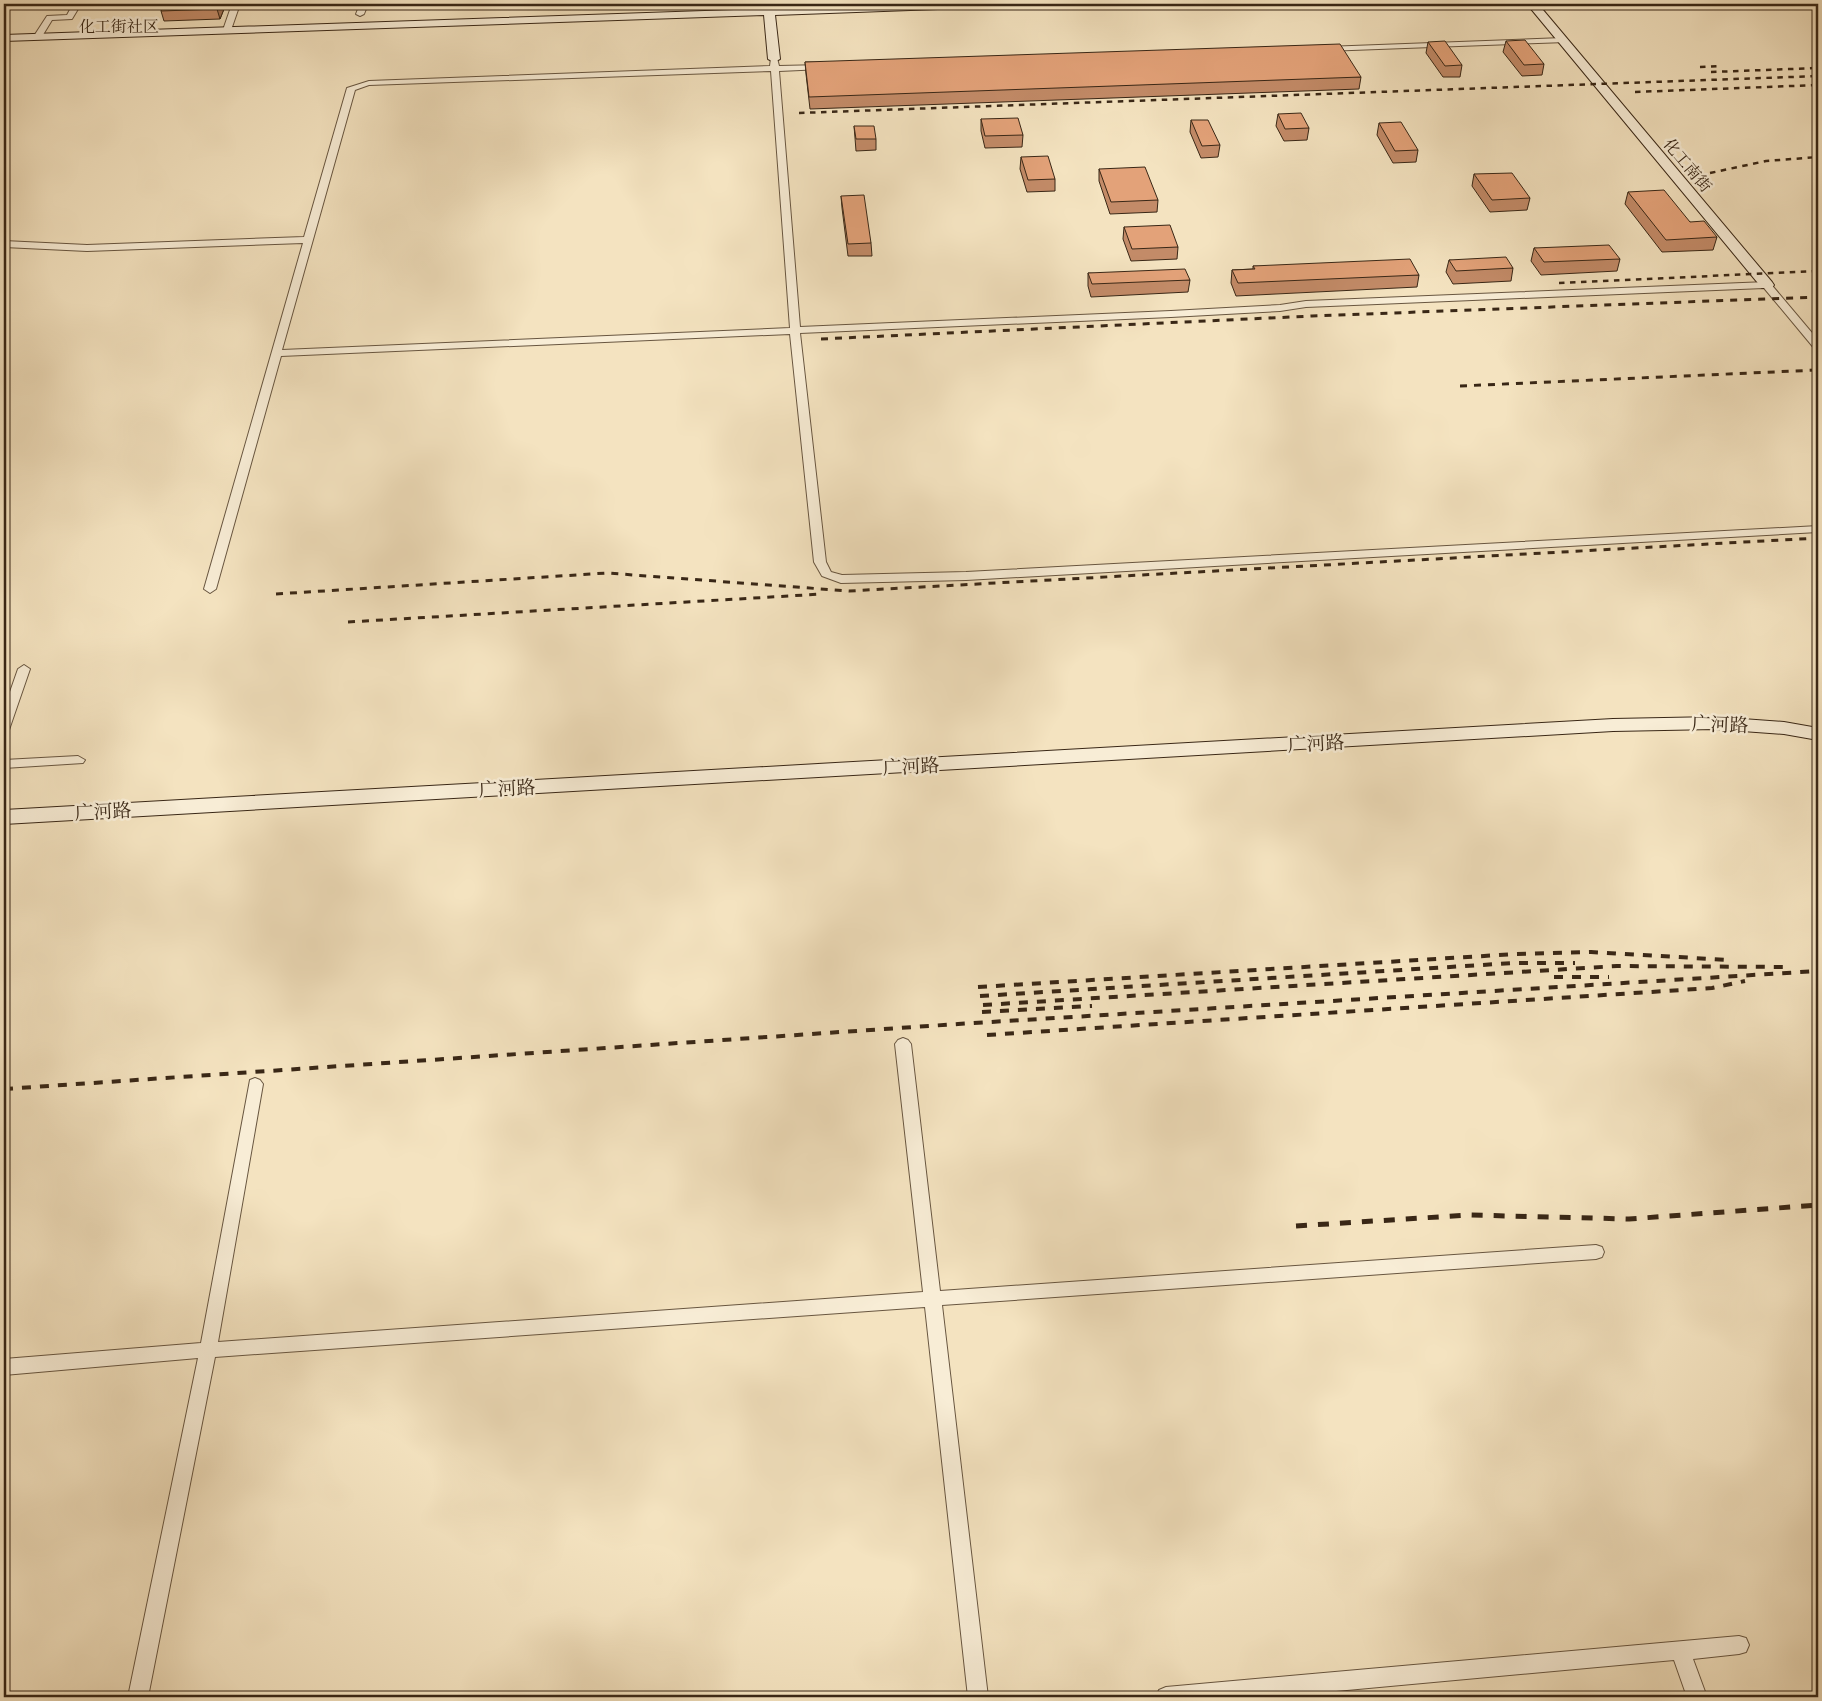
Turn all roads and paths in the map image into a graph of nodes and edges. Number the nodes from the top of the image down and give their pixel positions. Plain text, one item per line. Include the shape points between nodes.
1 (77, 4) edge
2 (236, 4) edge
3 (364, 4) edge
4 (992, 4) edge
5 (1532, 4) edge
6 (769, 8) edge
7 (360, 14) dead end
8 (227, 30) junction
9 (38, 36) junction
10 (4, 38) edge
11 (1563, 40) junction
12 (1315, 49) edge
13 (775, 64) junction
14 (834, 66) edge
15 (307, 240) junction
16 (4, 244) edge
17 (1767, 285) junction
18 (795, 330) junction
19 (1818, 346) edge
20 (276, 352) junction
21 (1818, 529) edge
22 (210, 589) dead end
23 (24, 669) dead end
24 (4, 727) edge
25 (1818, 734) edge
26 (78, 760) dead end
27 (4, 764) edge
28 (4, 817) edge
29 (903, 1044) dead end
30 (254, 1084) dead end
31 (1596, 1252) dead end
32 (934, 1299) junction
33 (208, 1350) junction
34 (4, 1367) edge
35 (1739, 1645) dead end
36 (1680, 1651) junction
37 (138, 1697) edge
38 (978, 1697) edge
39 (1166, 1697) edge
40 (1698, 1697) edge

1 - 9 street via 69,17 50,18
2 - 8 street
3 - 7 street
4 - 6 street
5 - 11 street, 化工南街
6 - 8 street
6 - 13 street
8 - 9 street
9 - 10 street
11 - 12 street
11 - 17 street, 化工南街
13 - 14 street
13 - 15 street via 354,86
13 - 18 street
15 - 16 street via 87,248
15 - 20 street
17 - 18 street
17 - 19 street, 化工南街
18 - 20 street
18 - 21 street via 820,562 826,574 832,577 966,576
20 - 22 street
23 - 24 street
25 - 28 street, 广河路 via 1715,723 1613,725
26 - 27 street
29 - 32 street
30 - 33 street
31 - 32 street
32 - 33 street
32 - 38 street
33 - 34 street
33 - 37 street
35 - 36 street
36 - 39 street
36 - 40 street

